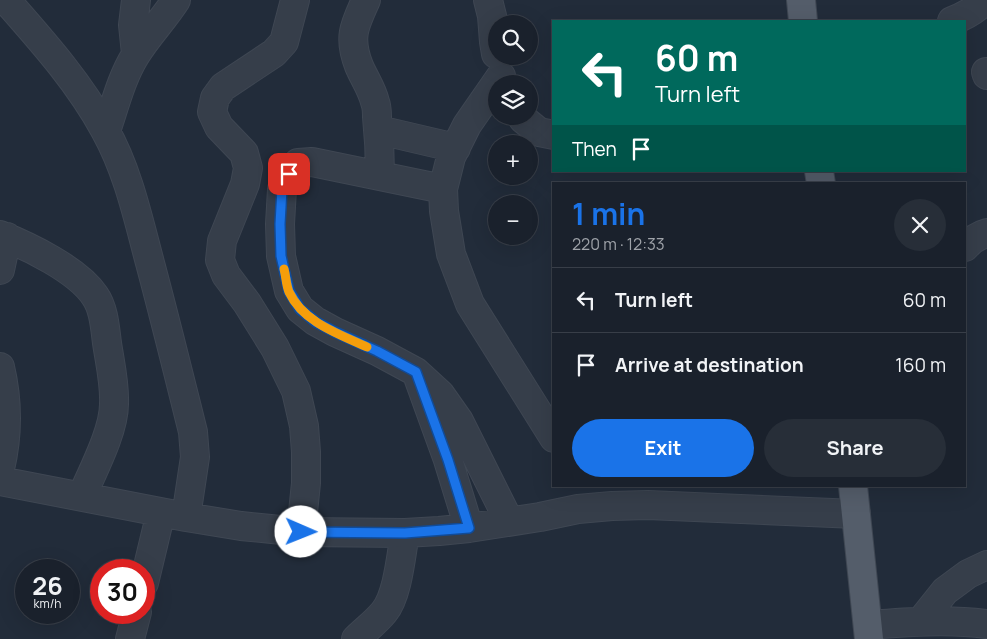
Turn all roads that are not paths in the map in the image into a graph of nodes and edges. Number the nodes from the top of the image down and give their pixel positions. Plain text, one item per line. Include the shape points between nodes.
1 (6, 0) edge
2 (136, 0) edge
3 (176, 0) edge
4 (295, 0) edge
5 (366, 0) edge
6 (488, 0) edge
7 (801, 0) edge
8 (985, 0) edge
9 (803, 20) edge
10 (955, 20) edge
11 (136, 54) junction
12 (500, 67) edge
13 (530, 125) edge
14 (379, 130) junction
15 (106, 131) junction
16 (552, 135) edge
17 (456, 148) junction
18 (380, 175) junction
19 (443, 188) junction
20 (3, 236) edge
21 (0, 270) edge
22 (0, 367) edge
23 (416, 372) junction
24 (552, 435) edge
25 (0, 469) edge
26 (0, 481) edge
27 (853, 487) edge
28 (82, 496) junction
29 (590, 497) edge
30 (699, 497) edge
31 (174, 514) junction
32 (856, 514) junction
33 (509, 521) junction
34 (469, 528) junction
35 (301, 532) junction
36 (405, 533) junction
37 (154, 559) edge
38 (987, 565) edge
39 (921, 621) junction
40 (987, 624) edge
41 (869, 632) edge
42 (356, 639) edge

1 - 15 street via 88,100
2 - 11 street via 132,25
3 - 11 street
4 - 35 street via 284,42 274,53 223,87 215,98 212,112 219,127 244,153 248,168 245,184 222,241 220,260 226,275 275,348 296,391 304,426 306,483
5 - 14 street via 353,35 354,49 376,102
6 - 12 street
7 - 9 main road
8 - 10 street via 966,16
11 - 15 street via 125,74
12 - 17 street
13 - 16 street via 539,132
14 - 17 street
14 - 18 street
15 - 31 street via 136,209 193,432 195,456
17 - 19 street
18 - 19 street
18 - 23 street via 312,162 298,163 282,189 281,256 289,291 300,309 316,322
19 - 24 street via 451,254 470,304
20 - 21 street
20 - 28 street via 39,252 84,283 95,296 102,314 112,375 113,418
22 - 25 street via 6,432
23 - 33 street via 440,394 459,421
23 - 34 street
26 - 28 street
27 - 32 main road
28 - 31 street
29 - 30 street via 648,505
29 - 33 street via 578,509
30 - 32 street
31 - 35 street
31 - 37 street
32 - 41 main road
33 - 34 street
34 - 36 street
35 - 36 street
36 - 42 street via 392,596 385,611
38 - 39 street via 968,574 945,592
39 - 40 street
39 - 41 street

